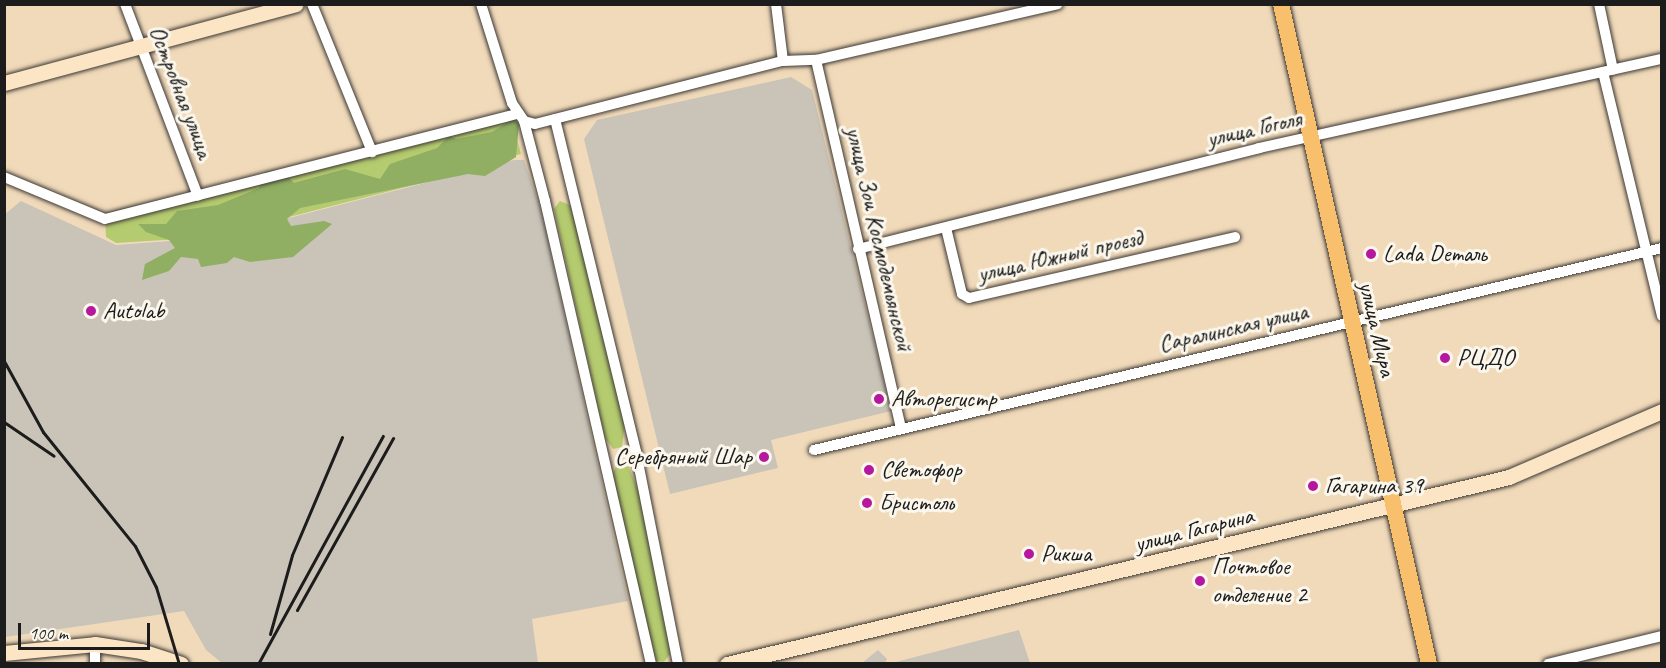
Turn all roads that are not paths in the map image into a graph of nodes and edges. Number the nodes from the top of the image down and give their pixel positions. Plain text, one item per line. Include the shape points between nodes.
1 (124, 4) edge
2 (296, 4) edge
3 (312, 4) edge
4 (482, 4) edge
5 (776, 4) edge
6 (1058, 4) edge
7 (1281, 4) edge
8 (1599, 4) edge
9 (140, 46) junction
10 (1662, 59) edge
11 (816, 60) junction
12 (783, 62) junction
13 (1608, 71) junction
14 (4, 83) edge
15 (521, 118) junction
16 (555, 119) junction
17 (1311, 138) junction
18 (372, 152) junction
19 (4, 177) edge
20 (198, 196) junction
21 (946, 228) junction
22 (1235, 237) dead end
23 (1662, 248) edge
24 (858, 249) junction
25 (1645, 252) junction
26 (1662, 316) edge
27 (1351, 321) junction
28 (1662, 411) edge
29 (901, 428) junction
30 (814, 450) dead end
31 (1392, 506) junction
32 (1662, 636) edge
33 (95, 644) junction
34 (4, 652) edge
35 (96, 663) edge
36 (181, 663) edge
37 (651, 663) edge
38 (678, 663) edge
39 (727, 663) edge
40 (1429, 663) edge
41 (1548, 663) edge

1 - 9 street, Островная улица
2 - 9 street
3 - 18 street
4 - 15 street
5 - 12 street
6 - 11 street
7 - 17 main road, улица Мира
8 - 13 street
9 - 14 street
9 - 20 street, Островная улица
10 - 13 street, улица Гоголя
11 - 12 street
11 - 24 street, улица Зои Космодемьянской
12 - 16 street
13 - 17 street, улица Гоголя
13 - 25 street
15 - 16 street via 535,124
15 - 18 street
15 - 37 street
16 - 38 street via 636,452
17 - 21 street, улица Гоголя
17 - 27 main road, улица Мира
18 - 20 street
19 - 20 street via 105,219
21 - 22 street, улица Южный проезд via 962,294 969,298
21 - 24 street, улица Гоголя
23 - 25 street, Саралинская улица
24 - 29 street, улица Зои Космодемьянской
25 - 26 street
25 - 27 street, Саралинская улица
27 - 29 street, Саралинская улица
27 - 31 main road, улица Мира
28 - 31 street, улица Гагарина via 1509,477
29 - 30 street, Саралинская улица
31 - 39 street, улица Гагарина
31 - 40 main road, улица Мира
32 - 41 street
33 - 34 street
33 - 35 street
33 - 36 street

